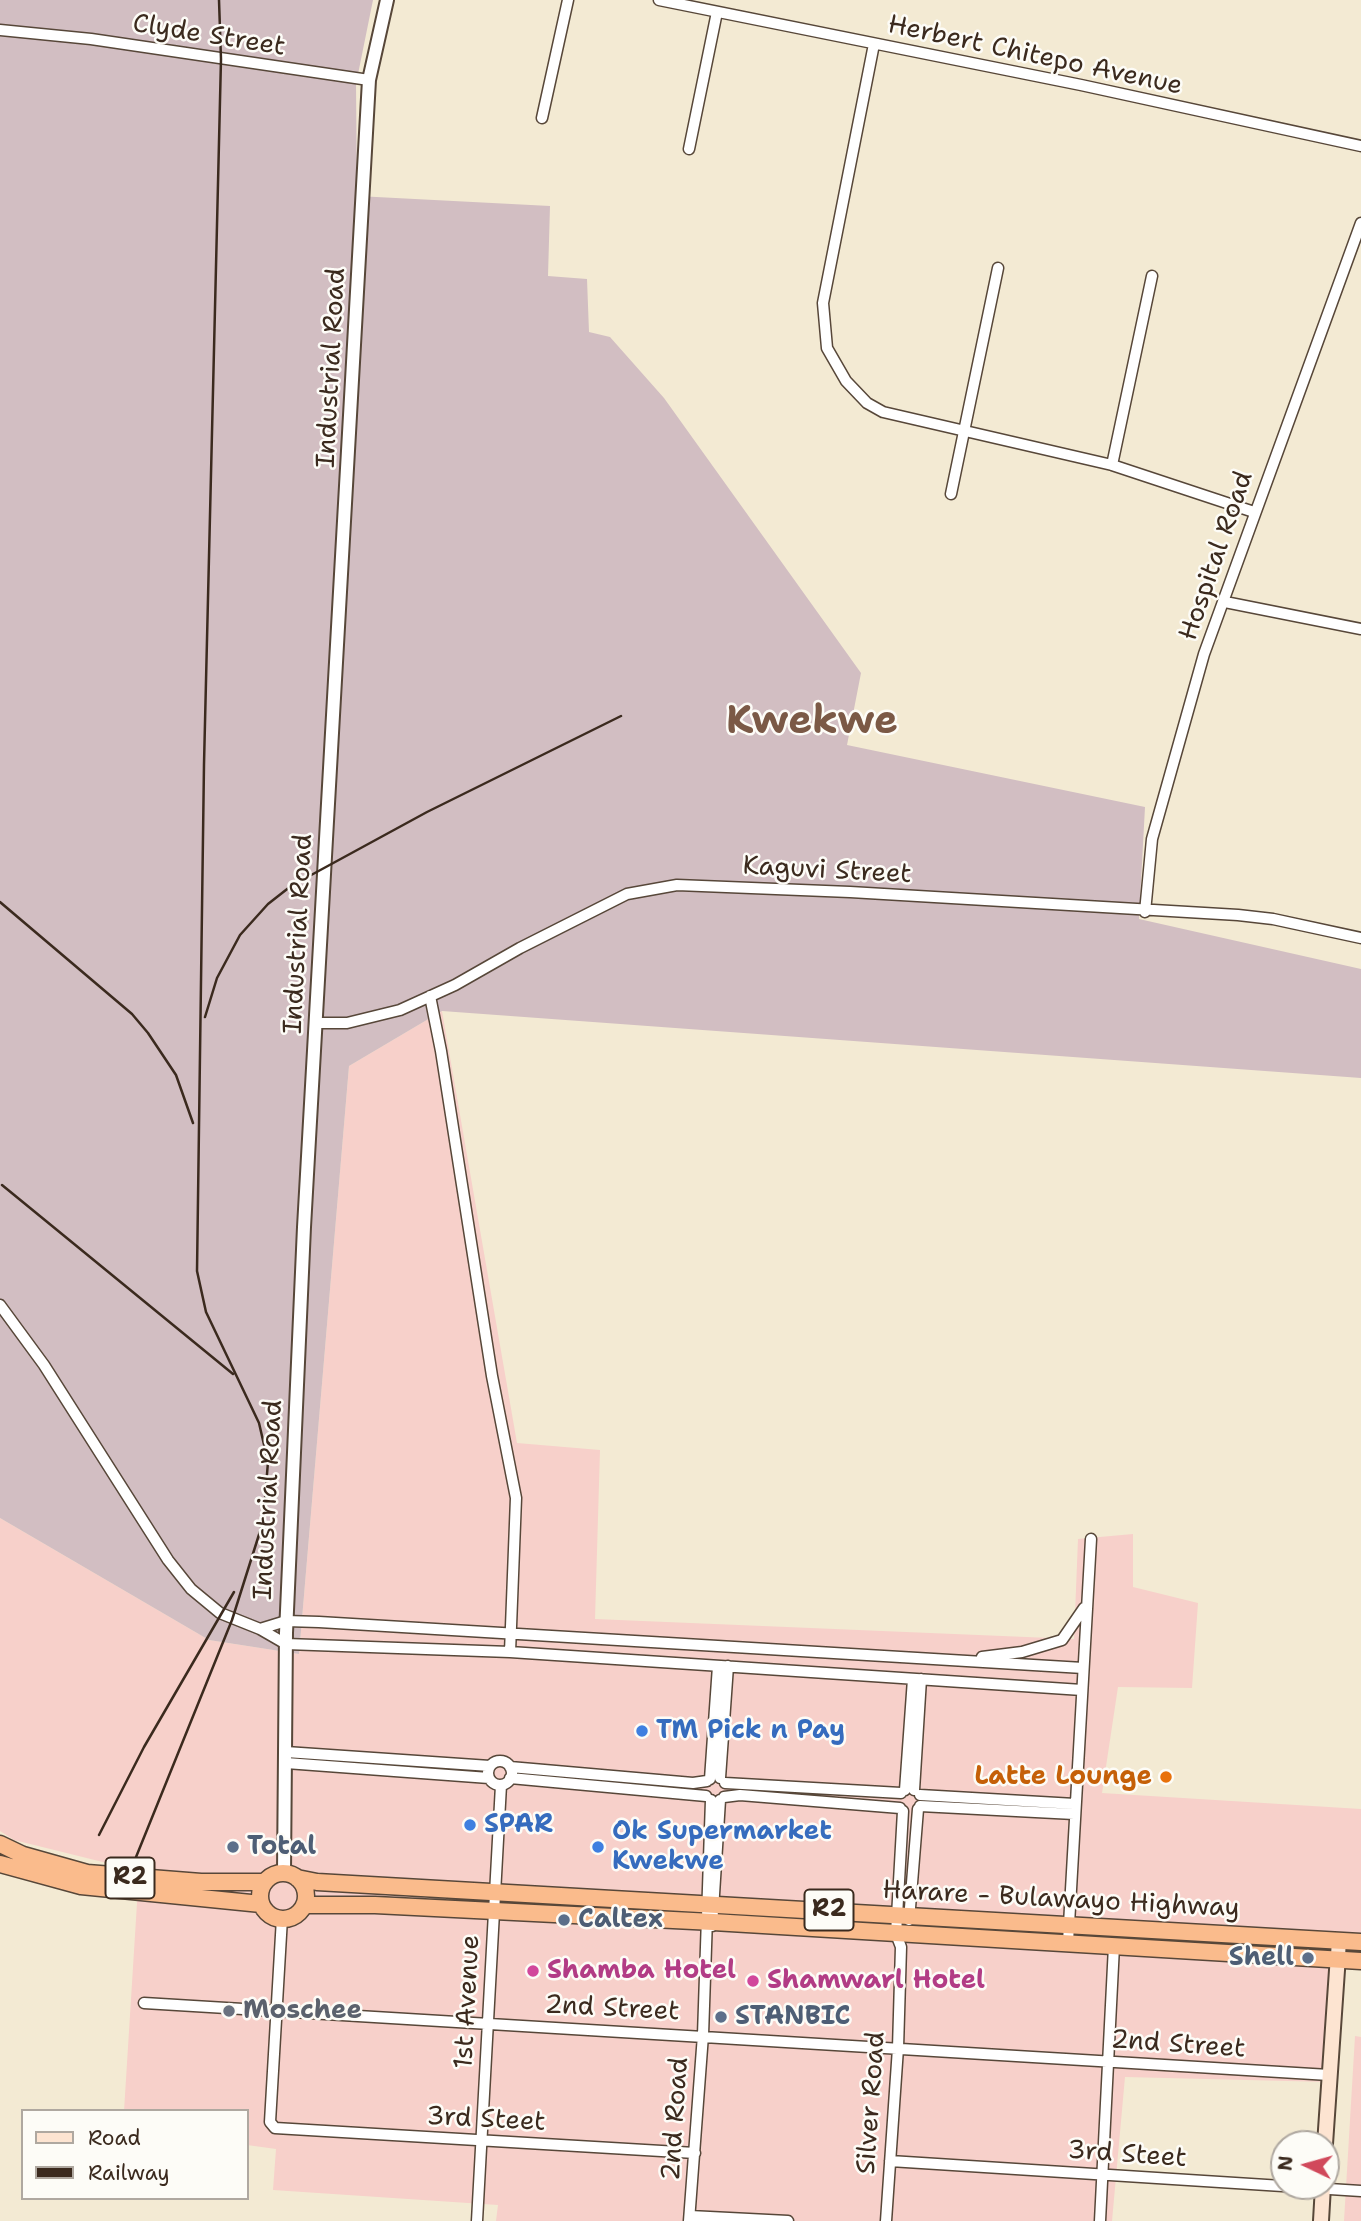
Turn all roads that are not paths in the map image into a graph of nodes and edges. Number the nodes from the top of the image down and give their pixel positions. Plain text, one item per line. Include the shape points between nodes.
1 (387, 0) edge
2 (568, 0) edge
3 (659, 0) edge
4 (717, 12) junction
5 (0, 30) edge
6 (874, 44) junction
7 (369, 80) junction
8 (542, 118) dead end
9 (1361, 146) edge
10 (689, 149) dead end
11 (1361, 223) edge
12 (998, 268) dead end
13 (1152, 276) dead end
14 (965, 431) junction
15 (1112, 465) junction
16 (951, 494) dead end
17 (1254, 512) junction
18 (1225, 602) junction
19 (1361, 629) edge
20 (1145, 912) junction
21 (1361, 938) edge
22 (430, 996) junction
23 (318, 1023) junction
24 (0, 1305) edge
25 (1091, 1539) dead end
26 (1087, 1600) junction
27 (286, 1621) junction
28 (260, 1629) junction
29 (512, 1632) junction
30 (640, 1640) junction
31 (286, 1644) junction
32 (510, 1652) junction
33 (961, 1660) junction
34 (638, 1661) junction
35 (723, 1666) junction
36 (1083, 1668) junction
37 (917, 1679) junction
38 (1082, 1690) junction
39 (286, 1757) junction
40 (490, 1766) junction
41 (507, 1777) junction
42 (489, 1778) junction
43 (715, 1780) junction
44 (913, 1797) junction
45 (715, 1798) junction
46 (901, 1809) junction
47 (1074, 1809) junction
48 (0, 1843) edge
49 (0, 1864) edge
50 (291, 1875) junction
51 (264, 1882) junction
52 (377, 1885) junction
53 (200, 1889) junction
54 (496, 1891) junction
55 (261, 1903) junction
56 (710, 1903) junction
57 (304, 1905) junction
58 (375, 1905) junction
59 (494, 1911) junction
60 (904, 1914) junction
61 (282, 1918) junction
62 (972, 1918) junction
63 (1069, 1924) junction
64 (708, 1927) junction
65 (1246, 1935) junction
66 (970, 1937) junction
67 (902, 1938) junction
68 (1303, 1939) junction
69 (1339, 1941) junction
70 (1068, 1942) junction
71 (1361, 1942) edge
72 (1114, 1946) junction
73 (1244, 1954) junction
74 (1301, 1957) junction
75 (1337, 1960) junction
76 (1361, 1961) edge
77 (144, 2003) dead end
78 (275, 2012) junction
79 (487, 2023) junction
80 (703, 2035) junction
81 (898, 2048) junction
82 (1110, 2061) junction
83 (1329, 2076) junction
84 (1326, 2130) edge
85 (482, 2141) junction
86 (695, 2153) junction
87 (890, 2161) junction
88 (1104, 2175) junction
89 (1270, 2185) edge
90 (1340, 2190) edge
91 (1361, 2192) edge
92 (1322, 2200) edge
93 (690, 2218) edge
94 (477, 2221) edge
95 (788, 2221) edge
96 (886, 2221) edge
97 (1100, 2221) edge
98 (1321, 2221) edge

1 - 7 street, Industrial Road
2 - 8 street
3 - 4 street, Herbert Chitepo Avenue
4 - 6 street, Herbert Chitepo Avenue
4 - 10 street
5 - 7 street, Clyde Street
6 - 9 street, Herbert Chitepo Avenue
6 - 14 street via 823,303 827,348 846,381 867,403 883,412
7 - 23 street, Industrial Road
11 - 17 street, Hospital Road
12 - 14 street
13 - 15 street
14 - 15 street
14 - 16 street
15 - 17 street
17 - 18 street, Hospital Road
18 - 19 street
18 - 20 street, Hospital Road via 1204,654 1152,839
20 - 21 street, Kaguvi Street via 1273,919
20 - 22 street, Kaguvi Street via 824,891 654,887 627,894
22 - 23 street, Kaguvi Street via 372,1018
22 - 29 street via 516,1498
23 - 27 street, Industrial Road
24 - 28 street via 191,1589 220,1613
25 - 26 street
26 - 33 street via 1080,1618 1062,1640 1022,1652
26 - 36 street
27 - 28 street
27 - 29 street
27 - 31 street, Industrial Road
28 - 31 street
29 - 30 street
29 - 32 street
30 - 33 street
30 - 34 street
31 - 32 street
31 - 39 street, Industrial Road
32 - 34 street
33 - 36 street
34 - 35 street
35 - 37 street
35 - 43 street
36 - 38 street
37 - 38 street
37 - 44 street
38 - 47 street
39 - 40 street
39 - 42 street
39 - 50 street, Industrial Road
40 - 41 street via 500,1762
40 - 42 street
41 - 42 street
41 - 43 street
41 - 45 street
41 - 54 street, 1st Avenue
43 - 44 street
43 - 45 street via 704,1788
43 - 45 street via 727,1790
44 - 46 street via 898,1800
44 - 46 street via 911,1813
44 - 47 street
44 - 60 street
45 - 46 street via 740,1795
45 - 56 street, 2nd Road
46 - 60 street
47 - 63 street
48 - 53 highway, R2 via 87,1873
49 - 53 highway, R2 via 81,1886
50 - 51 highway, R2
50 - 52 highway, Harare - Bulawayo Highway / R2 via 317,1882
50 - 57 highway via 305,1890
51 - 53 highway, R2
51 - 55 highway
52 - 54 highway, Harare - Bulawayo Highway / R2
52 - 58 highway
53 - 55 highway, R2
54 - 56 highway, Harare - Bulawayo Highway / R2
54 - 59 street, 1st Avenue
55 - 61 highway, R2 via 271,1915
56 - 60 highway, Harare - Bulawayo Highway / R2
56 - 64 street, 2nd Road
57 - 58 highway, Harare - Bulawayo Highway / R2
57 - 61 highway via 294,1916
58 - 59 highway, Harare - Bulawayo Highway / R2
59 - 64 highway, Harare - Bulawayo Highway / R2
59 - 79 street, 1st Avenue
60 - 62 highway, Harare - Bulawayo Highway / R2
60 - 67 street, Silver Road
61 - 78 street
62 - 63 highway, Harare - Bulawayo Highway / R2
62 - 66 highway
63 - 65 highway, Harare - Bulawayo Highway / R2
63 - 70 street
64 - 67 highway, Harare - Bulawayo Highway / R2
64 - 80 street, 2nd Road
65 - 68 highway, Harare - Bulawayo Highway / R2
65 - 73 highway
66 - 67 highway, Harare - Bulawayo Highway / R2
66 - 70 highway, Harare - Bulawayo Highway / R2
67 - 81 street, Silver Road
68 - 69 highway, Harare - Bulawayo Highway / R2
68 - 74 highway
69 - 71 highway, Harare - Bulawayo Highway / R2
69 - 75 main road
70 - 72 highway, Harare - Bulawayo Highway / R2
72 - 73 highway, Harare - Bulawayo Highway / R2
72 - 82 street
73 - 74 highway, Harare - Bulawayo Highway / R2
74 - 75 highway, Harare - Bulawayo Highway / R2
75 - 76 highway, Harare - Bulawayo Highway / R2
75 - 83 main road
77 - 78 street, 2nd Street
78 - 79 street, 2nd Street
78 - 85 street, 3rd Steet via 270,2122 275,2128
79 - 80 street, 2nd Street
79 - 85 street, 1st Avenue
80 - 81 street, 2nd Street
80 - 86 street, 2nd Road
81 - 82 street, 2nd Street
81 - 87 street, Silver Road
82 - 83 street, 2nd Street
82 - 88 street
83 - 84 main road
85 - 86 street, 3rd Steet
85 - 94 street, 1st Avenue
86 - 93 street, 2nd Road
87 - 88 street, 3rd Steet
87 - 96 street, Silver Road
88 - 89 street, 3rd Steet
88 - 97 street
90 - 91 street, 3rd Steet
92 - 98 main road
93 - 95 street

